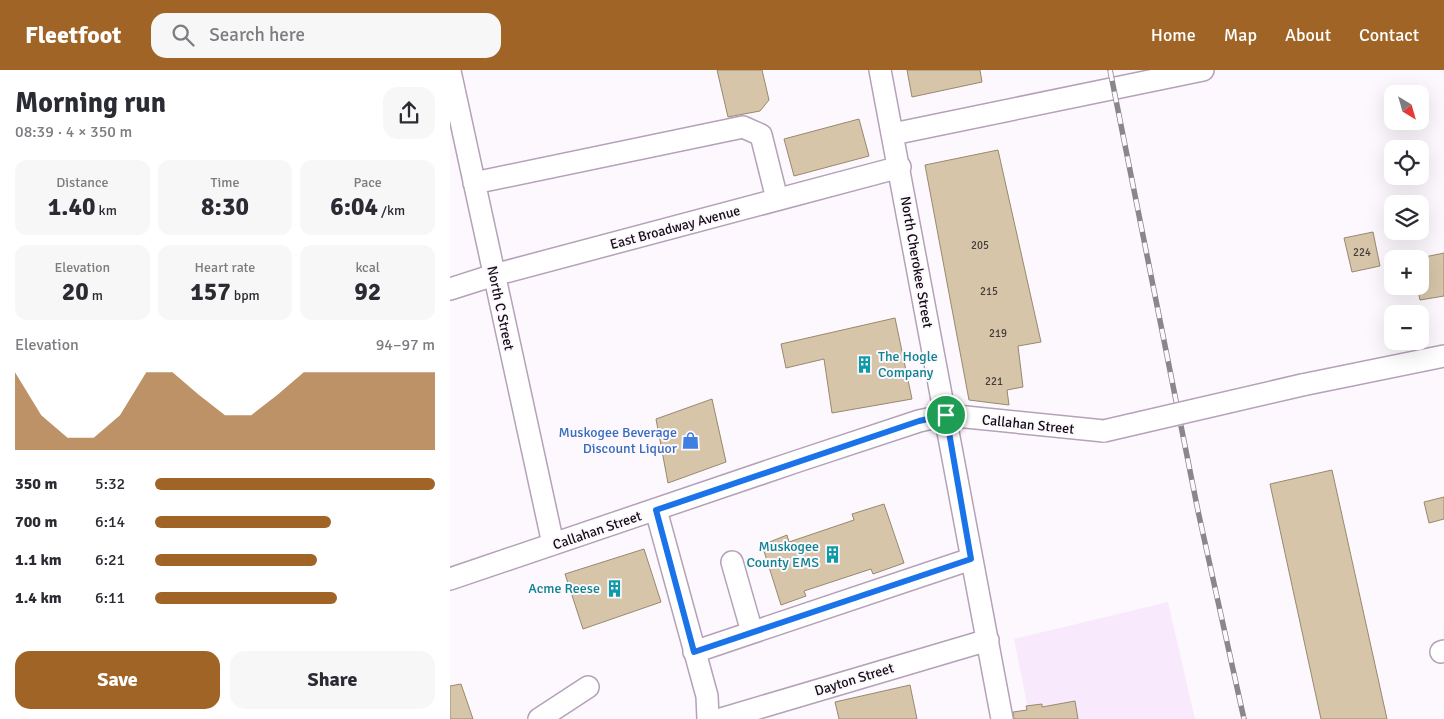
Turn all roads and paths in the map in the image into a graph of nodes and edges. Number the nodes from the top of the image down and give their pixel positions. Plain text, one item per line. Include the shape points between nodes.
1 (880, 70) edge
2 (1203, 70) edge
3 (450, 71) edge
4 (893, 134) junction
5 (900, 167) junction
6 (474, 183) junction
7 (777, 200) junction
8 (494, 275) junction
9 (450, 289) edge
10 (1444, 356) edge
11 (946, 415) junction
12 (656, 510) junction
13 (553, 544) junction
14 (971, 559) junction
15 (732, 562) dead end
16 (450, 579) edge
17 (752, 632) junction
18 (988, 640) junction
19 (694, 652) junction
20 (588, 687) dead end
21 (539, 719) edge
22 (708, 719) edge
23 (721, 719) edge
24 (1002, 719) edge

1 - 4 street, North Cherokee Street
2 - 4 street
3 - 6 street, North C Street
4 - 5 street, North Cherokee Street
5 - 7 street, East Broadway Avenue
5 - 11 street, North Cherokee Street
6 - 7 street via 743,127 761,136
6 - 8 street, North C Street
7 - 8 street, East Broadway Avenue
8 - 9 street, East Broadway Avenue
8 - 13 street, North C Street
10 - 11 street, Callahan Street, bridge via 1104,431
11 - 12 street, Callahan Street via 919,421
11 - 14 street, North Cherokee Street
12 - 13 street, Callahan Street
12 - 19 street
13 - 16 street, Callahan Street
14 - 17 street
14 - 18 street, North Cherokee Street
15 - 17 street
17 - 19 street
18 - 23 street, Dayton Street
18 - 24 street, North Cherokee Street
19 - 22 street via 707,696
20 - 21 street

